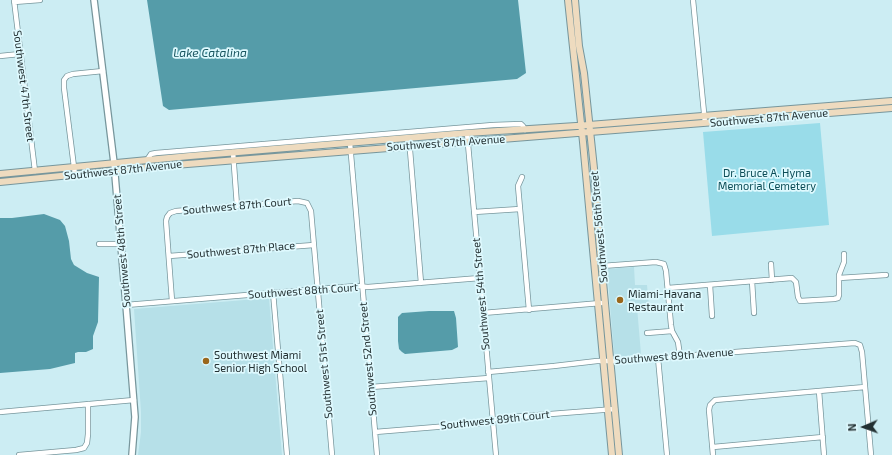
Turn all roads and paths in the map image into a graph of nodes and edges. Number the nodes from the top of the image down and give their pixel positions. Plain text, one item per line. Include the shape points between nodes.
1 (40, 0) edge
2 (94, 0) edge
3 (568, 0) edge
4 (575, 0) edge
5 (693, 0) edge
6 (14, 1) edge
7 (20, 54) junction
8 (0, 56) edge
9 (103, 71) junction
10 (892, 101) edge
11 (860, 103) junction
12 (823, 106) junction
13 (805, 108) junction
14 (892, 108) edge
15 (765, 111) junction
16 (860, 111) junction
17 (824, 114) junction
18 (805, 115) junction
19 (705, 116) junction
20 (765, 118) junction
21 (705, 123) junction
22 (590, 125) junction
23 (582, 126) junction
24 (525, 130) junction
25 (591, 132) junction
26 (467, 133) junction
27 (582, 133) junction
28 (409, 138) junction
29 (517, 138) junction
30 (468, 141) junction
31 (350, 143) junction
32 (294, 144) junction
33 (409, 146) junction
34 (351, 150) junction
35 (233, 152) junction
36 (294, 155) junction
37 (147, 160) junction
38 (234, 160) junction
39 (114, 163) junction
40 (74, 168) junction
41 (35, 171) junction
42 (114, 171) junction
43 (0, 174) edge
44 (74, 175) junction
45 (522, 177) dead end
46 (35, 179) junction
47 (0, 182) edge
48 (307, 203) joint
49 (237, 206) junction
50 (520, 209) junction
51 (474, 212) junction
52 (99, 244) dead end
53 (121, 244) junction
54 (314, 245) junction
55 (844, 254) dead end
56 (169, 256) junction
57 (771, 264) dead end
58 (602, 266) junction
59 (886, 275) dead end
60 (480, 278) junction
61 (839, 278) junction
62 (772, 280) junction
63 (752, 281) junction
64 (421, 283) junction
65 (710, 285) junction
66 (362, 286) junction
67 (668, 288) junction
68 (317, 289) junction
69 (273, 292) junction
70 (172, 301) junction
71 (605, 302) junction
72 (598, 304) junction
73 (126, 305) junction
74 (528, 310) junction
75 (754, 313) dead end
76 (483, 314) junction
77 (712, 316) dead end
78 (672, 331) junction
79 (647, 333) dead end
80 (680, 356) junction
81 (658, 358) junction
82 (603, 361) junction
83 (611, 362) junction
84 (488, 372) junction
85 (489, 378) junction
86 (371, 387) junction
87 (865, 388) junction
88 (819, 391) junction
89 (134, 400) junction
90 (88, 404) junction
91 (615, 409) junction
92 (608, 410) junction
93 (0, 412) edge
94 (493, 420) junction
95 (375, 432) junction
96 (823, 437) junction
97 (712, 446) junction
98 (19, 455) edge
99 (132, 455) edge
100 (287, 455) edge
101 (332, 455) edge
102 (377, 455) edge
103 (496, 455) edge
104 (612, 455) edge
105 (619, 455) edge
106 (667, 455) edge
107 (713, 455) edge
108 (824, 455) edge
109 (871, 455) edge

1 - 6 street
2 - 9 street, Southwest 48th Street
3 - 23 main road, Southwest 56th Street
4 - 22 main road, Southwest 56th Street
5 - 19 street
6 - 7 street, Southwest 47th Street
7 - 8 street
7 - 41 street, Southwest 47th Street
9 - 39 street, Southwest 48th Street
9 - 40 street via 75,74 67,76 64,80
10 - 11 main road, Southwest 87th Avenue
11 - 12 main road, Southwest 87th Avenue
11 - 16 main road
12 - 13 main road, Southwest 87th Avenue
12 - 17 main road
13 - 15 main road, Southwest 87th Avenue
13 - 18 main road
14 - 16 main road, Southwest 87th Avenue
15 - 19 main road, Southwest 87th Avenue
15 - 20 main road
16 - 17 main road, Southwest 87th Avenue
17 - 18 main road, Southwest 87th Avenue
18 - 20 main road, Southwest 87th Avenue
19 - 21 street
19 - 22 main road, Southwest 87th Avenue
20 - 21 main road, Southwest 87th Avenue
21 - 25 main road, Southwest 87th Avenue
22 - 23 main road, Southwest 87th Avenue
22 - 25 main road, Southwest 56th Street
23 - 24 main road, Southwest 87th Avenue
23 - 27 main road, Southwest 56th Street
24 - 26 main road, Southwest 87th Avenue
24 - 29 main road via 524,134
24 - 32 street, Southwest 87th Avenue via 518,124
25 - 27 main road, Southwest 87th Avenue
25 - 58 main road, Southwest 56th Street
26 - 28 main road, Southwest 87th Avenue
26 - 30 street, Southwest 54th Street
27 - 29 main road, Southwest 87th Avenue
27 - 72 main road, Southwest 56th Street
28 - 31 main road, Southwest 87th Avenue
28 - 33 street
29 - 30 main road, Southwest 87th Avenue
30 - 33 main road, Southwest 87th Avenue
30 - 51 street, Southwest 54th Street
31 - 32 main road, Southwest 87th Avenue
31 - 34 street, Southwest 52nd Street
32 - 35 main road, Southwest 87th Avenue
32 - 36 main road
32 - 37 street, Southwest 87th Avenue via 156,153 151,154
33 - 34 main road, Southwest 87th Avenue
33 - 64 street
34 - 36 main road, Southwest 87th Avenue
34 - 66 street, Southwest 52nd Street
35 - 37 main road, Southwest 87th Avenue
35 - 38 street
36 - 38 main road, Southwest 87th Avenue
37 - 39 main road, Southwest 87th Avenue
38 - 42 main road, Southwest 87th Avenue
38 - 49 street
39 - 40 main road, Southwest 87th Avenue
39 - 42 street, Southwest 48th Street
40 - 41 main road, Southwest 87th Avenue
40 - 44 street
41 - 43 main road, Southwest 87th Avenue
41 - 46 main road
42 - 44 main road, Southwest 87th Avenue
42 - 53 street, Southwest 48th Street
44 - 46 main road, Southwest 87th Avenue
45 - 50 street via 518,186
46 - 47 main road, Southwest 87th Avenue
48 - 49 street, Southwest 87th Court via 298,201
48 - 54 street, Southwest 51st Street via 311,211
49 - 56 street, Southwest 87th Court via 176,211 168,214 166,221
50 - 51 street
50 - 74 street
51 - 60 street, Southwest 54th Street
52 - 53 street
53 - 73 street, Southwest 48th Street
54 - 56 street, Southwest 87th Place
54 - 68 street, Southwest 51st Street
55 - 61 street
56 - 70 street
57 - 62 street
58 - 67 street via 656,262 664,264
58 - 71 main road, Southwest 56th Street
59 - 61 street
60 - 64 street, Southwest 88th Court
60 - 76 street, Southwest 54th Street
61 - 62 street via 838,298 802,301 799,300 794,279
62 - 63 street
63 - 65 street
63 - 75 street
64 - 66 street, Southwest 88th Court
65 - 67 street
65 - 77 street
66 - 68 street, Southwest 88th Court
66 - 86 street, Southwest 52nd Street
67 - 78 street
68 - 69 street, Southwest 88th Court
68 - 101 street, Southwest 51st Street
69 - 70 street, Southwest 88th Court
69 - 100 street
70 - 73 street, Southwest 88th Court
71 - 72 street
71 - 83 main road, Southwest 56th Street
72 - 74 street
72 - 82 main road, Southwest 56th Street
73 - 89 street, Southwest 48th Street
74 - 76 street
76 - 84 street, Southwest 54th Street
78 - 79 street
78 - 80 street via 678,342
80 - 81 street, Southwest 89th Avenue
80 - 87 street, Southwest 89th Avenue via 848,342 859,344 862,352
81 - 83 street, Southwest 89th Avenue
81 - 106 street
82 - 83 street, Southwest 89th Avenue
82 - 84 street, Southwest 89th Avenue
82 - 92 main road, Southwest 56th Street
83 - 91 main road, Southwest 56th Street
84 - 85 street, Southwest 54th Street
85 - 86 street
85 - 94 street, Southwest 54th Street
86 - 95 street, Southwest 52nd Street
87 - 88 street
87 - 109 street
88 - 96 street
88 - 97 street via 718,399 711,404 709,410
89 - 90 street
89 - 99 street, Southwest 48th Street via 135,430
90 - 93 street
90 - 98 street via 88,434 86,446 82,449
91 - 92 street, Southwest 89th Court
91 - 105 main road, Southwest 56th Street
92 - 94 street, Southwest 89th Court
92 - 104 main road, Southwest 56th Street
94 - 95 street, Southwest 89th Court via 485,423
94 - 103 street, Southwest 54th Street
95 - 102 street, Southwest 52nd Street
96 - 97 street
96 - 108 street
97 - 107 street

